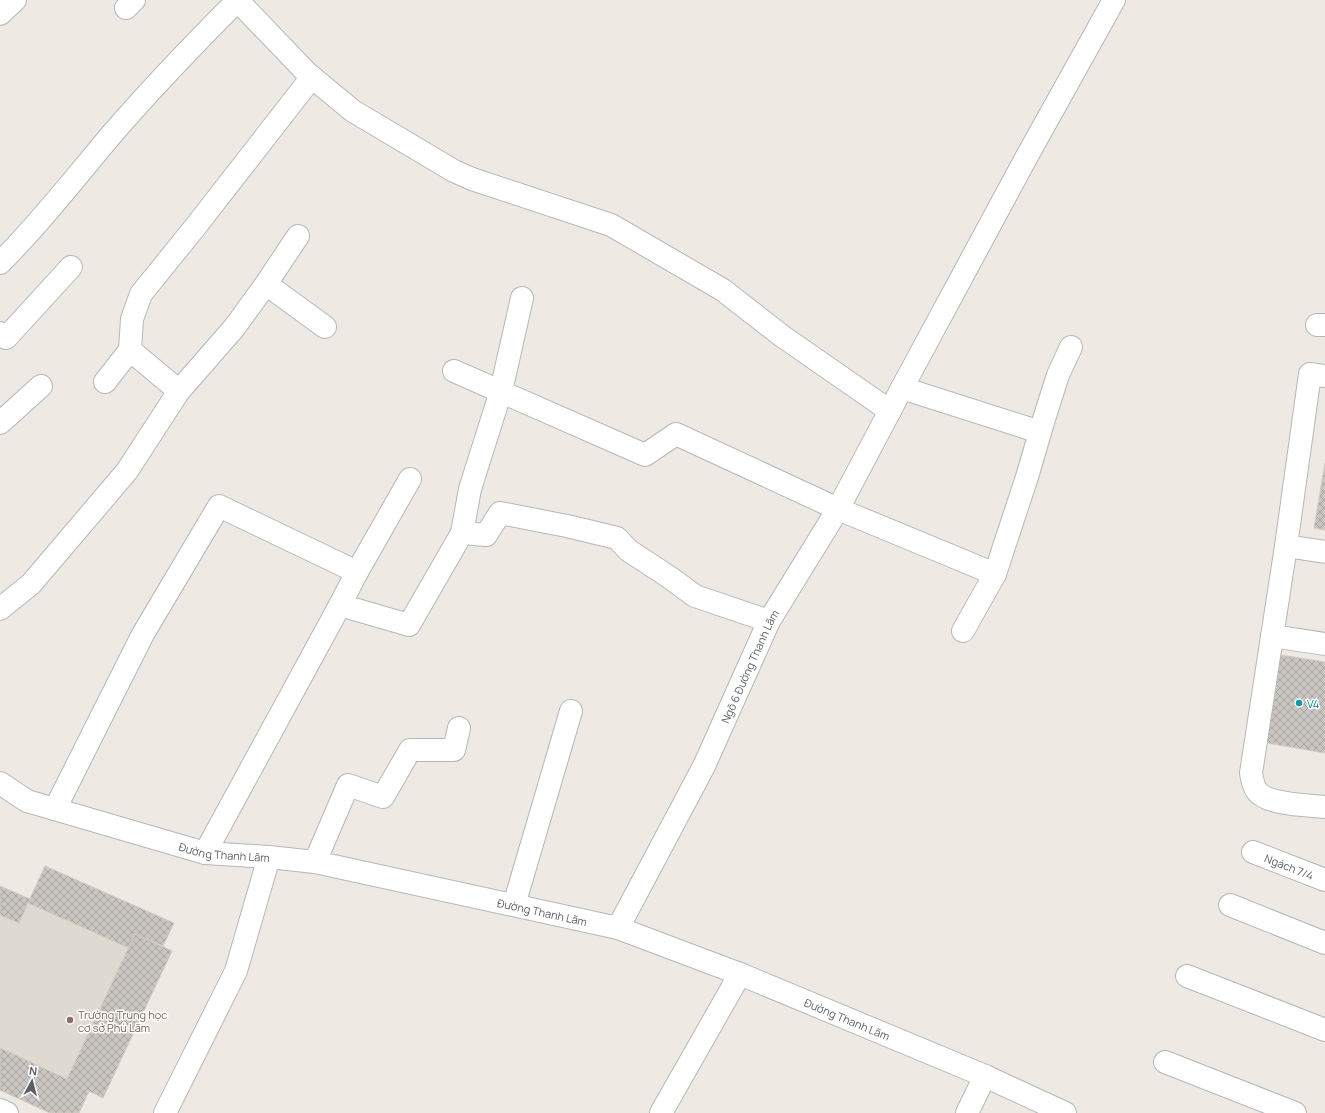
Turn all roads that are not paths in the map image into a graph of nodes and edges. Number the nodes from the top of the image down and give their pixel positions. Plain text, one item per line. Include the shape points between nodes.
1 (15, 0) edge
2 (237, 0) edge
3 (1114, 0) edge
4 (0, 14) edge
5 (312, 77) junction
6 (298, 236) dead end
7 (0, 263) edge
8 (71, 267) dead end
9 (266, 284) junction
10 (522, 298) dead end
11 (326, 327) dead end
12 (2, 339) edge
13 (1071, 347) dead end
14 (130, 350) junction
15 (454, 371) dead end
16 (1317, 375) edge
17 (105, 382) dead end
18 (41, 386) dead end
19 (902, 388) junction
20 (179, 391) junction
21 (501, 391) junction
22 (890, 411) junction
23 (0, 423) edge
24 (1040, 432) junction
25 (410, 479) dead end
26 (838, 509) junction
27 (462, 533) junction
28 (1286, 546) junction
29 (1325, 552) edge
30 (357, 572) junction
31 (995, 574) junction
32 (340, 605) junction
33 (0, 609) edge
34 (769, 621) junction
35 (963, 631) dead end
36 (1272, 636) junction
37 (1325, 644) edge
38 (571, 711) dead end
39 (459, 728) dead end
40 (0, 783) edge
41 (1325, 807) edge
42 (55, 809) junction
43 (1253, 852) dead end
44 (205, 853) junction
45 (270, 857) junction
46 (314, 862) junction
47 (1325, 880) edge
48 (514, 905) junction
49 (1230, 905) dead end
50 (618, 928) junction
51 (1325, 943) edge
52 (740, 974) junction
53 (1187, 976) dead end
54 (1325, 1030) edge
55 (1165, 1062) dead end
56 (985, 1076) junction
57 (0, 1110) edge
58 (7, 1113) edge
59 (165, 1113) edge
60 (661, 1113) edge
61 (967, 1113) edge
62 (1065, 1113) edge
63 (1295, 1113) edge

1 - 4 street
2 - 5 street
2 - 7 street via 180,58 26,237
3 - 19 street, Ngõ 6 Đường Thanh Lãm
5 - 14 street via 141,294 132,319
5 - 22 street via 353,111 454,171 610,225 655,250 723,290 782,336
6 - 9 street
8 - 12 street
9 - 11 street
9 - 20 street via 234,328
10 - 21 street
13 - 24 street via 1058,375
14 - 17 street
14 - 20 street
15 - 21 street
16 - 28 street
18 - 23 street
19 - 22 street, Ngõ 6 Đường Thanh Lãm
19 - 24 street
20 - 33 street via 127,471 31,584
21 - 26 street via 645,455 676,434
21 - 27 street via 470,489
22 - 26 street, Ngõ 6 Đường Thanh Lãm
24 - 31 street
25 - 30 street
26 - 31 street
26 - 34 street, Ngõ 6 Đường Thanh Lãm
27 - 32 street via 409,625
27 - 34 street via 486,535 500,513 617,538 628,550 695,596
28 - 29 street
28 - 36 street
30 - 32 street
30 - 42 street via 219,506 143,634
31 - 35 street
32 - 44 street
34 - 50 street, Ngõ 6 Đường Thanh Lãm via 704,766
36 - 37 street
36 - 41 street via 1251,773 1253,782 1257,791 1275,801
38 - 48 street
39 - 46 street via 454,750 410,750 383,797 348,785
40 - 42 street, Đường Thanh Lãm via 27,801
42 - 44 street, Đường Thanh Lãm
43 - 47 street, Ngách 7/4
44 - 45 street, Đường Thanh Lãm
45 - 46 street, Đường Thanh Lãm
45 - 59 street via 236,971
46 - 48 street, Đường Thanh Lãm
48 - 50 street, Đường Thanh Lãm
49 - 51 street
50 - 52 street, Đường Thanh Lãm
52 - 56 street, Đường Thanh Lãm
52 - 60 street
53 - 54 street
55 - 63 street
56 - 61 street
56 - 62 street, Đường Thanh Lãm
57 - 58 street

